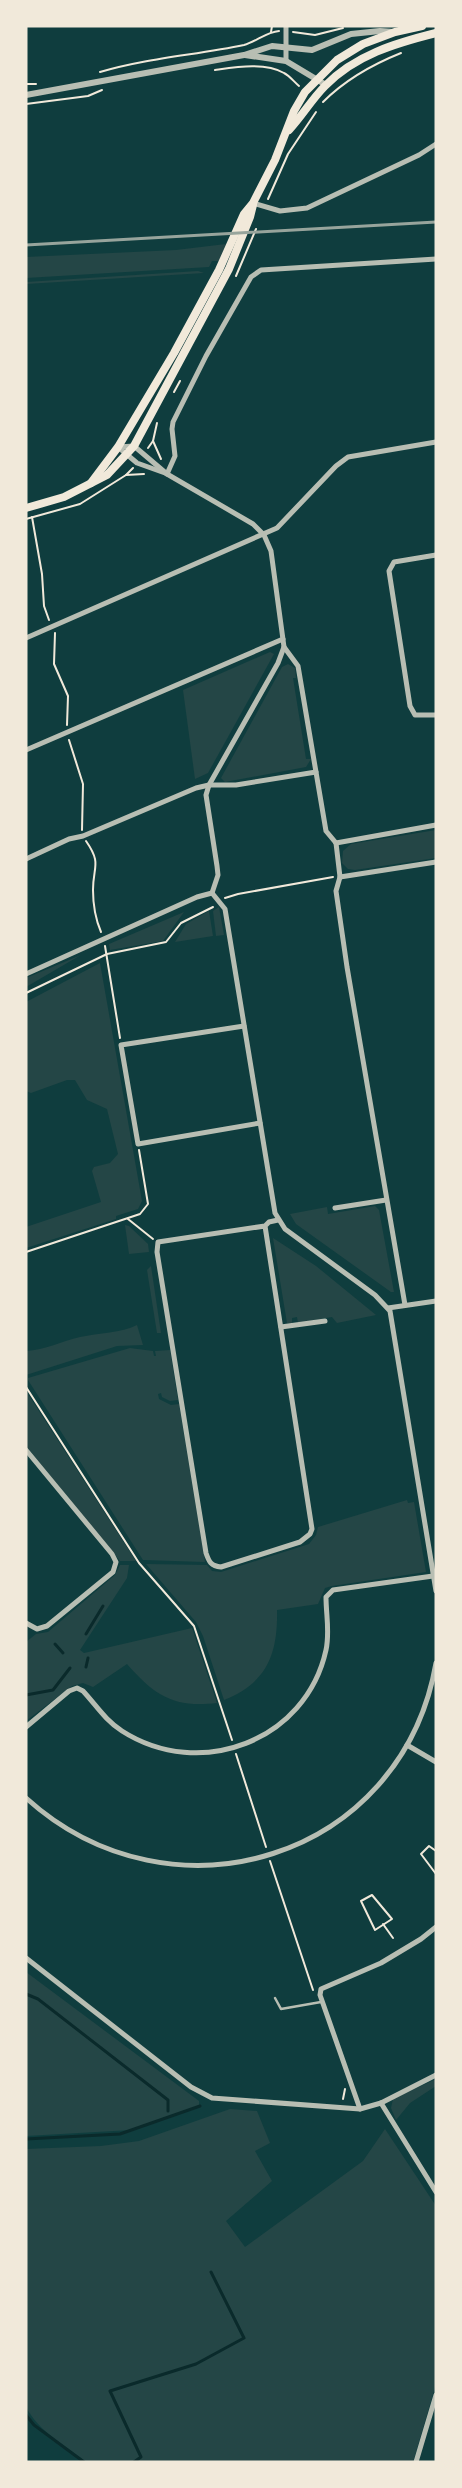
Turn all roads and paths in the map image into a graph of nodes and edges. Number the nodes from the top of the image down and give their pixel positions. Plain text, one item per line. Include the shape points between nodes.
1 (272, 26) edge
2 (422, 26) edge
3 (286, 28) edge
4 (325, 32) dead end
5 (395, 32) junction
6 (436, 33) edge
7 (287, 47) junction
8 (407, 51) dead end
9 (244, 55) junction
10 (286, 62) junction
11 (211, 70) dead end
12 (93, 74) dead end
13 (316, 79) junction
14 (26, 84) edge
15 (40, 84) dead end
16 (326, 85) junction
17 (107, 88) dead end
18 (306, 92) junction
19 (26, 95) edge
20 (26, 104) edge
21 (288, 132) junction
22 (436, 144) edge
23 (253, 203) junction
24 (264, 207) junction
25 (258, 224) dead end
26 (436, 259) edge
27 (240, 269) dead end
28 (153, 441) dead end
29 (436, 442) edge
30 (118, 446) junction
31 (134, 446) junction
32 (127, 455) junction
33 (167, 474) junction
34 (91, 483) junction
35 (26, 508) edge
36 (32, 517) dead end
37 (264, 535) junction
38 (436, 555) edge
39 (52, 627) junction
40 (26, 638) edge
41 (284, 639) junction
42 (284, 647) junction
43 (436, 715) edge
44 (68, 732) junction
45 (26, 750) edge
46 (316, 772) junction
47 (210, 785) junction
48 (436, 825) edge
49 (83, 836) junction
50 (336, 843) junction
51 (26, 859) edge
52 (436, 862) edge
53 (340, 876) junction
54 (212, 893) junction
55 (220, 902) junction
56 (104, 940) junction
57 (107, 954) junction
58 (26, 974) edge
59 (26, 993) edge
60 (244, 1026) junction
61 (122, 1045) junction
62 (260, 1123) junction
63 (138, 1144) junction
64 (386, 1200) junction
65 (334, 1208) dead end
66 (128, 1218) junction
67 (278, 1220) junction
68 (265, 1226) junction
69 (158, 1242) junction
70 (26, 1252) edge
71 (436, 1300) edge
72 (405, 1306) junction
73 (388, 1308) junction
74 (325, 1321) dead end
75 (281, 1327) junction
76 (26, 1388) edge
77 (26, 1450) edge
78 (433, 1576) junction
79 (436, 1591) edge
80 (26, 1623) edge
81 (436, 1663) edge
82 (26, 1727) edge
83 (407, 1745) junction
84 (234, 1749) junction
85 (436, 1762) edge
86 (26, 1798) edge
87 (436, 1851) edge
88 (269, 1856) junction
89 (436, 1874) edge
90 (287, 1912) dead end
91 (383, 1924) junction
92 (436, 1927) edge
93 (393, 1938) dead end
94 (26, 1958) edge
95 (275, 1998) dead end
96 (322, 2002) junction
97 (436, 2075) edge
98 (345, 2084) dead end
99 (381, 2103) junction
100 (342, 2109) junction
101 (360, 2109) junction
102 (436, 2192) edge
103 (436, 2395) edge
104 (416, 2462) edge

1 - 12 path via 271,32 263,38 245,44 148,60
2 - 5 main road
3 - 4 path via 315,34
3 - 7 street
5 - 7 street via 351,34 312,50
5 - 13 main road via 362,44
6 - 16 main road via 367,56
7 - 9 street via 264,47
7 - 10 street
8 - 24 path via 350,79 320,105 288,154
9 - 10 street
9 - 19 street
10 - 13 street
11 - 18 path via 244,66 268,68 284,73
13 - 16 street
13 - 18 main road
14 - 15 path
16 - 21 main road
17 - 20 path via 88,96
18 - 21 main road via 294,111
21 - 23 main road
22 - 24 street via 312,206 290,212
23 - 24 street
23 - 30 main road via 244,214 219,270 174,353
23 - 31 main road via 230,269
25 - 27 path
26 - 33 street via 258,271 251,277 224,324 173,422 175,456
28 - 33 path
29 - 37 street via 348,457 277,528
30 - 31 street
30 - 32 street
30 - 34 main road
31 - 32 main road
31 - 33 street
32 - 33 street via 145,467
32 - 34 main road via 108,475
33 - 37 street via 253,524
34 - 35 main road via 64,497
36 - 39 path via 44,606
37 - 39 street
37 - 41 street via 270,551
38 - 43 street via 394,562 389,576 410,706 420,717
39 - 40 street
39 - 44 path via 56,640 54,664 68,696
41 - 42 street
41 - 44 street
42 - 46 street via 298,666
42 - 47 street
44 - 45 street
44 - 49 path via 83,784
46 - 47 street via 236,785
46 - 50 street via 326,831
47 - 49 street
47 - 54 street via 206,795 218,874
48 - 50 street
49 - 51 street
49 - 56 path via 96,862 94,911
50 - 53 street
52 - 53 street
53 - 55 path via 234,894
53 - 64 street via 336,891
54 - 55 street
54 - 56 street
55 - 57 path via 181,923 166,942
55 - 60 street via 225,909
56 - 57 path
56 - 58 street
57 - 59 path
57 - 61 path
60 - 61 street
60 - 62 street
61 - 63 street
62 - 63 street
62 - 67 street
63 - 66 path via 148,1204 139,1215
64 - 65 street
64 - 72 street
66 - 69 path
66 - 70 path
67 - 68 street
67 - 73 street via 284,1229
68 - 69 street
68 - 75 street
69 - 75 street via 156,1252 209,1563 221,1568 300,1542 312,1529
71 - 72 street
72 - 73 street
73 - 78 street
74 - 75 street
76 - 84 path via 139,1563 194,1626
77 - 80 street via 116,1562 113,1572 42,1629 34,1629
78 - 79 street
78 - 84 street via 328,1593 326,1650 310,1690 276,1728
81 - 83 street via 425,1708
82 - 84 street via 78,1688 111,1723 147,1744 187,1754
83 - 85 street
83 - 88 street via 389,1773 360,1805 316,1836
84 - 88 path
86 - 88 street via 81,1837 135,1858 173,1865 209,1866
87 - 89 path via 429,1846 421,1854
88 - 90 path
91 - 91 path via 375,1930 361,1901 372,1895 392,1919
91 - 93 path
92 - 96 street via 380,1963 323,1987 320,1991
94 - 100 street via 191,2088 212,2098
95 - 96 lane via 281,2009
96 - 101 street
97 - 99 street
98 - 100 path
99 - 101 street
99 - 102 street
100 - 101 street
103 - 104 street

